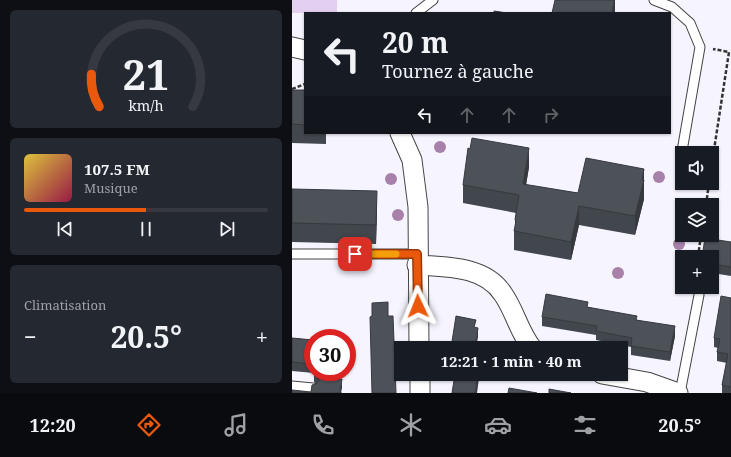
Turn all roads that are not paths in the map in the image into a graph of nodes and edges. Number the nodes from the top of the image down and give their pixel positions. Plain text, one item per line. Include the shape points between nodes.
1 (433, 0) edge
2 (654, 0) edge
3 (417, 12) edge
4 (292, 47) edge
5 (304, 50) edge
6 (400, 134) edge
7 (683, 146) edge
8 (292, 254) edge
9 (417, 259) junction
10 (699, 295) dead end
11 (419, 341) edge
12 (526, 341) edge
13 (628, 379) edge
14 (420, 381) edge
15 (292, 386) edge
16 (313, 388) edge
17 (420, 393) edge
18 (679, 393) edge

1 - 3 lane
2 - 7 lane via 672,7 690,23 700,47
4 - 5 street
6 - 9 street via 412,160 418,207
8 - 9 lane
9 - 11 street
9 - 12 street via 466,270 481,275 494,284 504,294
10 - 18 lane
13 - 18 street
14 - 17 street
15 - 16 lane

